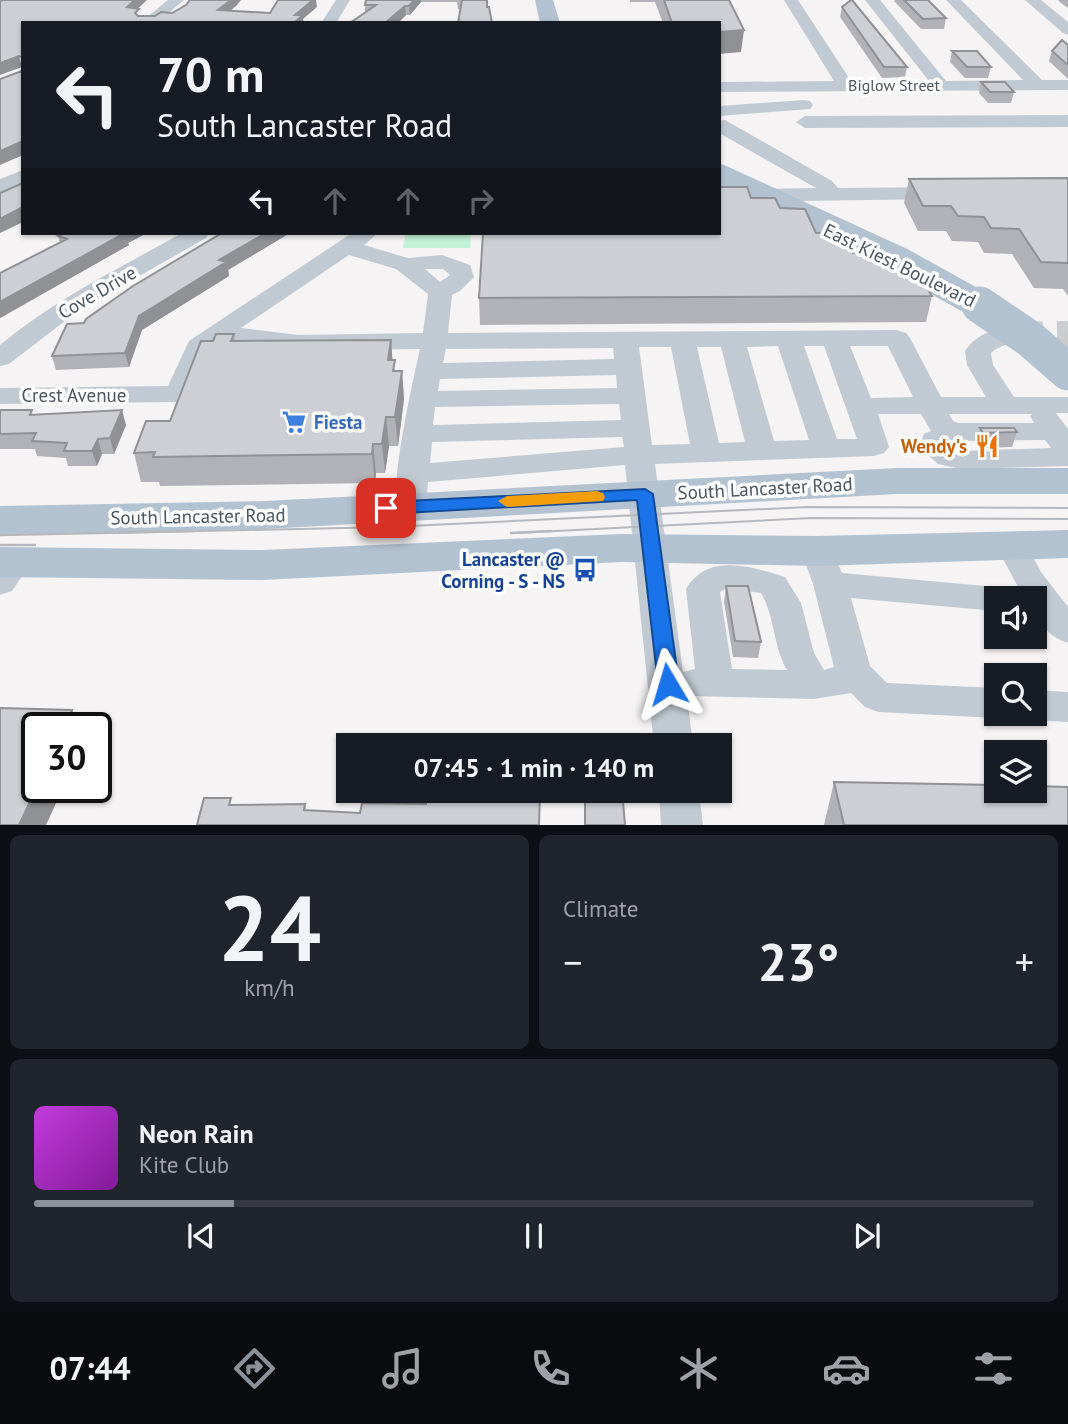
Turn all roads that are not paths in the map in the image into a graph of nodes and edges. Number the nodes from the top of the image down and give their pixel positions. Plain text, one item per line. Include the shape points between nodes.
1 (177, 0) edge
2 (343, 0) edge
3 (544, 0) edge
4 (790, 0) edge
5 (872, 0) edge
6 (953, 0) edge
7 (1032, 0) edge
8 (150, 21) edge
9 (329, 21) edge
10 (549, 21) edge
11 (1068, 30) edge
12 (941, 85) junction
13 (1037, 85) junction
14 (1068, 85) edge
15 (801, 86) junction
16 (845, 86) junction
17 (721, 87) edge
18 (804, 113) junction
19 (1068, 121) edge
20 (721, 122) edge
21 (721, 160) edge
22 (781, 160) junction
23 (21, 177) edge
24 (721, 179) edge
25 (0, 187) edge
26 (957, 193) edge
27 (832, 194) junction
28 (721, 196) edge
29 (195, 235) edge
30 (364, 235) edge
31 (345, 247) junction
32 (212, 336) junction
33 (1004, 336) tunnel mouth
34 (625, 338) junction
35 (682, 338) junction
36 (732, 338) junction
37 (788, 338) junction
38 (834, 338) junction
39 (1068, 338) edge
40 (435, 341) junction
41 (0, 358) edge
42 (630, 367) junction
43 (428, 371) junction
44 (1068, 372) edge
45 (0, 396) edge
46 (633, 396) junction
47 (422, 399) junction
48 (1004, 405) junction
49 (861, 406) junction
50 (933, 406) junction
51 (1062, 418) edge
52 (417, 434) junction
53 (638, 442) junction
54 (826, 449) junction
55 (762, 450) junction
56 (706, 453) junction
57 (880, 465) junction
58 (1068, 481) edge
59 (411, 490) junction
60 (645, 494) junction
61 (0, 520) edge
62 (1068, 544) edge
63 (1013, 546) junction
64 (651, 548) junction
65 (824, 568) junction
66 (5, 569) edge
67 (1030, 586) edge
68 (984, 597) edge
69 (1047, 610) edge
70 (1068, 630) edge
71 (854, 673) junction
72 (709, 683) junction
73 (668, 684) junction
74 (814, 685) junction
75 (984, 702) edge
76 (1047, 706) edge
77 (1068, 707) edge
78 (673, 733) edge
79 (680, 803) edge
80 (682, 825) edge

1 - 8 street
2 - 9 street
3 - 10 main road
4 - 16 street
5 - 12 street
6 - 13 street
7 - 11 street
12 - 13 street, Biglow Street
12 - 16 street, Biglow Street
13 - 14 street, Biglow Street
15 - 16 street, Biglow Street
15 - 17 street, Biglow Street
15 - 18 street
18 - 19 street
18 - 20 street
18 - 22 street via 806,131
20 - 22 street
21 - 39 main road, East Kiest Boulevard via 951,267
22 - 27 street via 825,185
23 - 25 street
24 - 44 main road, East Kiest Boulevard, bridge via 943,282 1013,325
26 - 27 street
27 - 28 street
29 - 41 street, Cove Drive via 52,318
30 - 31 street
31 - 32 street
31 - 40 street via 406,265 438,261 462,270 454,285 440,290
32 - 40 street via 298,343
32 - 45 street, Crest Avenue via 198,346 178,394
33 - 48 street via 978,351 980,365
34 - 35 street
34 - 40 street
34 - 42 street
35 - 36 street
35 - 56 street
36 - 37 street
36 - 55 street
37 - 38 street
37 - 54 street
38 - 49 street
38 - 50 street via 897,338
40 - 43 street
42 - 43 street
42 - 46 street
43 - 47 street
46 - 47 street
46 - 53 street
47 - 52 street
48 - 50 street
48 - 51 street via 1036,405
49 - 50 street
49 - 57 street
50 - 51 street via 942,427 955,432 933,440 934,447 961,460 1066,457
52 - 53 street
52 - 59 street
53 - 56 street
53 - 59 street
53 - 60 street
54 - 55 street
54 - 57 street
55 - 56 street
57 - 58 main road, South Lancaster Road
57 - 60 main road, South Lancaster Road
59 - 60 main road, South Lancaster Road
59 - 61 main road, South Lancaster Road via 265,515
60 - 64 street
62 - 63 main road
63 - 65 main road
63 - 67 street
64 - 65 main road
64 - 66 main road via 263,565
64 - 73 street
65 - 68 street
65 - 71 street
69 - 70 street
71 - 74 street via 838,683
71 - 75 street via 878,697
72 - 73 street
72 - 74 street
72 - 74 street via 714,673 703,589 712,579 737,574 773,585 784,603 796,654
73 - 78 street
76 - 77 street
79 - 80 street

